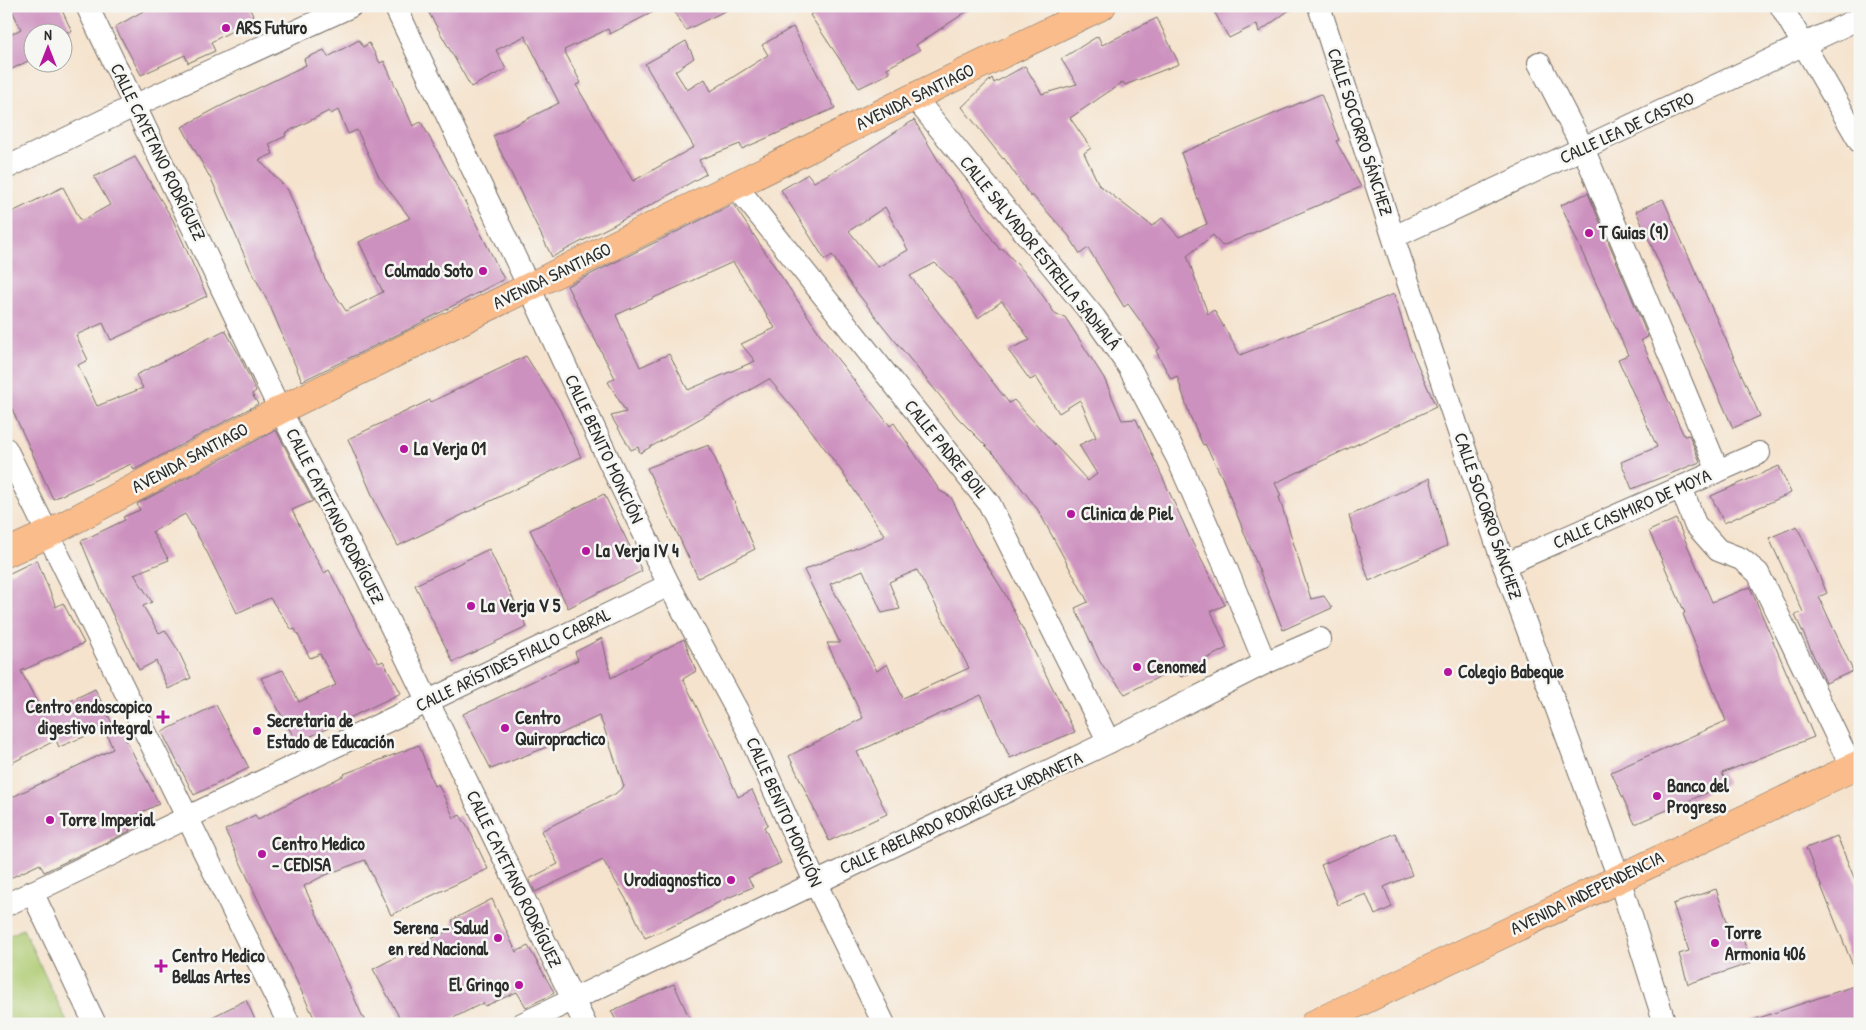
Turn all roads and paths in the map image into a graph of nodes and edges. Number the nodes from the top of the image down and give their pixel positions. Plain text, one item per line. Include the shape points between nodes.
1 (88, 6) edge
2 (351, 6) edge
3 (395, 6) edge
4 (1102, 6) edge
5 (1318, 6) edge
6 (1781, 6) edge
7 (1860, 18) edge
8 (1804, 45) junction
9 (1539, 63) dead end
10 (914, 97) junction
11 (136, 105) junction
12 (1860, 142) edge
13 (1583, 148) junction
14 (6, 168) edge
15 (736, 186) junction
16 (1394, 238) junction
17 (530, 288) junction
18 (280, 410) junction
19 (6, 449) edge
20 (1759, 453) dead end
21 (1718, 471) junction
22 (1681, 487) junction
23 (48, 534) junction
24 (6, 553) edge
25 (1504, 565) junction
26 (669, 585) junction
27 (1320, 639) dead end
28 (1265, 663) junction
29 (428, 701) junction
30 (1109, 742) junction
31 (1856, 766) edge
32 (187, 818) junction
33 (1619, 878) junction
34 (815, 882) junction
35 (32, 892) junction
36 (6, 905) edge
37 (573, 999) junction
38 (94, 1024) edge
39 (289, 1024) edge
40 (522, 1024) edge
41 (585, 1024) edge
42 (884, 1024) edge
43 (1314, 1024) edge
44 (1665, 1024) edge

1 - 11 street, CALLE CAYETANO RODRÍGUEZ
2 - 11 street
3 - 17 street, CALLE BENITO MONCIÓN
4 - 10 main road, AVENIDA SANTIAGO
5 - 16 street, CALLE SOCORRO SÁNCHEZ
6 - 8 street
7 - 8 street, CALLE LEA DE CASTRO
8 - 12 street
8 - 13 street, CALLE LEA DE CASTRO
9 - 13 street
10 - 15 main road, AVENIDA SANTIAGO
10 - 28 street, CALLE SALVADOR ESTRELLA SADHALÁ via 1094,317 1129,367 1177,457
11 - 14 street
11 - 18 street, CALLE CAYETANO RODRÍGUEZ
13 - 16 street, CALLE LEA DE CASTRO
13 - 21 street
15 - 17 main road, AVENIDA SANTIAGO
15 - 30 street, CALLE PADRE BOIL via 989,503
16 - 25 street, CALLE SOCORRO SÁNCHEZ
17 - 18 main road, AVENIDA SANTIAGO
17 - 26 street, CALLE BENITO MONCIÓN
18 - 23 main road, AVENIDA SANTIAGO
18 - 29 street, CALLE CAYETANO RODRÍGUEZ
19 - 23 street
20 - 21 street, CALLE CASIMIRO DE MOYA
21 - 22 street, CALLE CASIMIRO DE MOYA
22 - 25 street, CALLE CASIMIRO DE MOYA
22 - 31 street via 1695,524 1718,550 1741,559 1758,573
23 - 24 main road, AVENIDA SANTIAGO
23 - 32 street
25 - 33 street, CALLE SOCORRO SÁNCHEZ
26 - 29 street, CALLE ARÍSTIDES FIALLO CABRAL
26 - 34 street, CALLE BENITO MONCIÓN via 746,727
27 - 28 street, CALLE ABELARDO RODRÍGUEZ URDANETA
28 - 30 street, CALLE ABELARDO RODRÍGUEZ URDANETA
29 - 32 street, CALLE ARÍSTIDES FIALLO CABRAL
29 - 37 street, CALLE CAYETANO RODRÍGUEZ
30 - 34 street, CALLE ABELARDO RODRÍGUEZ URDANETA
31 - 33 main road, AVENIDA INDEPENDENCIA
32 - 35 street, CALLE ARÍSTIDES FIALLO CABRAL
32 - 39 street
33 - 43 main road, AVENIDA INDEPENDENCIA
33 - 44 street, CALLE SOCORRO SÁNCHEZ
34 - 37 street, CALLE ABELARDO RODRÍGUEZ URDANETA
34 - 42 street, CALLE BENITO MONCIÓN
35 - 36 street, CALLE ARÍSTIDES FIALLO CABRAL
35 - 38 street
37 - 40 street, CALLE ABELARDO RODRÍGUEZ URDANETA
37 - 41 street, CALLE CAYETANO RODRÍGUEZ

